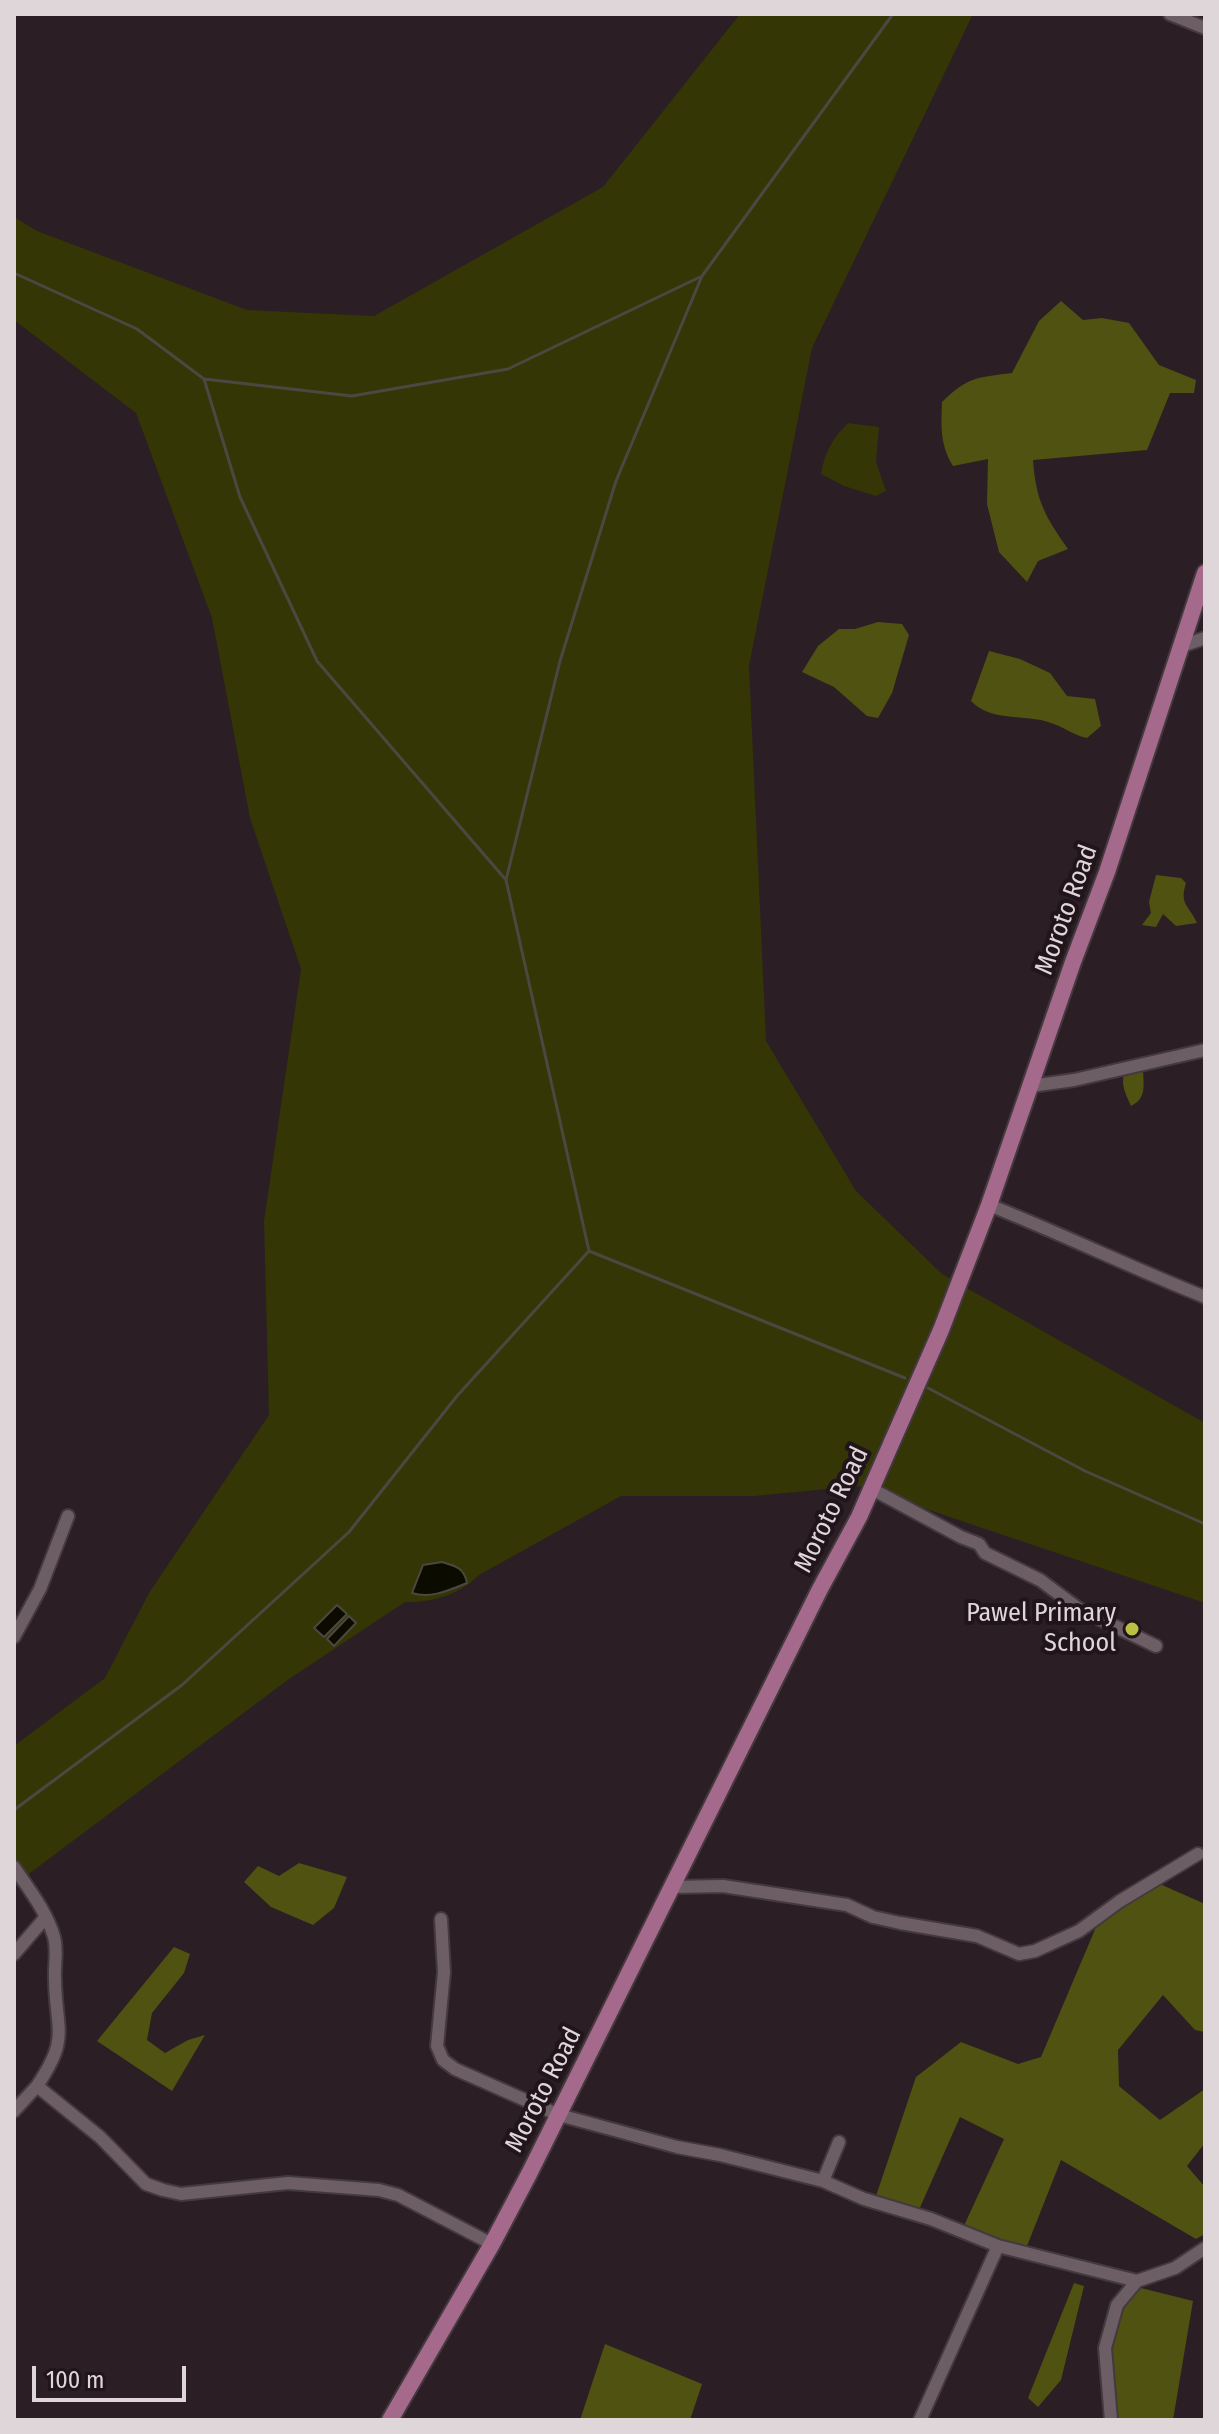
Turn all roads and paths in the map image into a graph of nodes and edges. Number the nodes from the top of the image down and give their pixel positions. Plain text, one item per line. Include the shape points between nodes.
1 (1170, 14) edge
2 (1205, 28) edge
3 (1205, 573) edge
4 (1205, 638) edge
5 (1182, 646) junction
6 (1205, 1050) edge
7 (1031, 1086) junction
8 (989, 1205) junction
9 (1205, 1297) edge
10 (872, 1489) junction
11 (68, 1516) dead end
12 (14, 1637) edge
13 (1156, 1646) dead end
14 (1198, 1854) dead end
15 (14, 1867) edge
16 (672, 1887) junction
17 (45, 1918) junction
18 (441, 1919) dead end
19 (14, 1954) edge
20 (37, 2086) junction
21 (14, 2111) edge
22 (559, 2115) junction
23 (839, 2142) dead end
24 (823, 2181) junction
25 (492, 2244) junction
26 (998, 2246) junction
27 (1205, 2248) edge
28 (1137, 2281) junction
29 (390, 2420) edge
30 (920, 2420) edge
31 (1111, 2420) edge

1 - 2 street
3 - 5 main road, Moroto Road
4 - 5 street
5 - 7 main road, Moroto Road
6 - 7 street
7 - 8 main road, Moroto Road
8 - 9 street
8 - 10 main road, Moroto Road
10 - 13 street via 979,1544 985,1553 1040,1580 1079,1609
10 - 16 main road, Moroto Road
11 - 12 street via 40,1589
14 - 16 street via 1079,1931 1019,1954 977,1936 886,1920 847,1905 723,1886
15 - 17 street
16 - 22 main road, Moroto Road
17 - 19 street
17 - 20 street via 57,1947 59,2041
18 - 22 street via 439,2055 455,2069
20 - 21 street
20 - 25 street via 100,2137 146,2184 163,2190 181,2194 288,2183 379,2190
22 - 24 street
22 - 25 main road, Moroto Road
23 - 24 street
24 - 26 street
25 - 29 main road, Moroto Road
26 - 28 street
26 - 30 street
27 - 28 street via 1175,2268
28 - 31 street via 1117,2305 1105,2348

